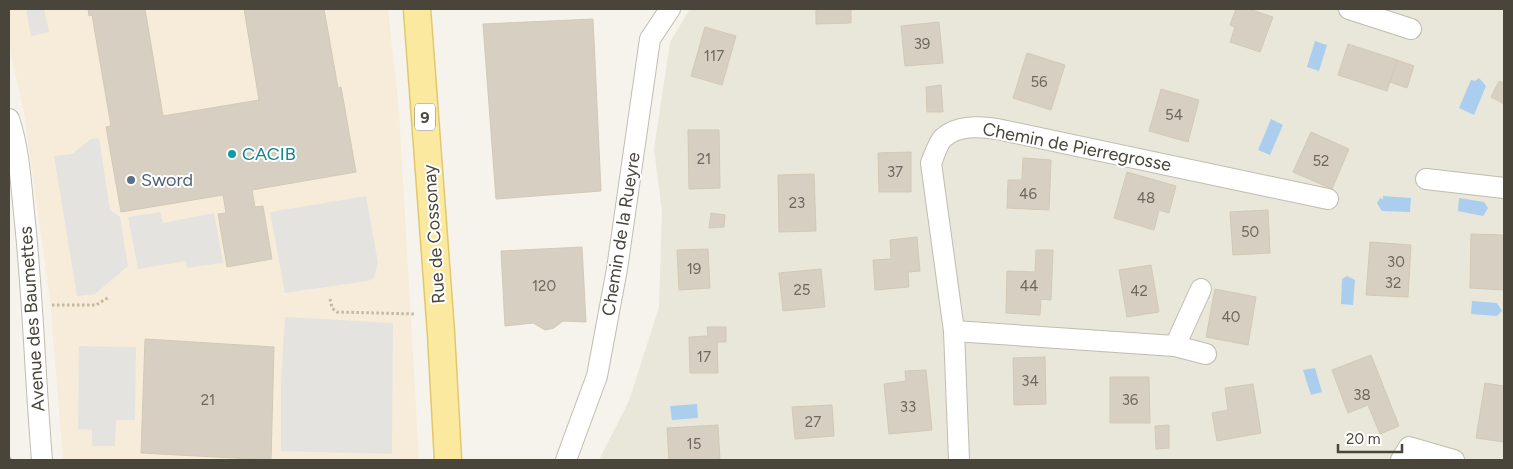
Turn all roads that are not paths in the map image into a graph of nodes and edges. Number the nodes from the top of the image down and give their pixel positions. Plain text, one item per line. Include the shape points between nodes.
1 (417, 9) edge
2 (670, 9) edge
3 (1349, 9) edge
4 (1411, 29) dead end
5 (9, 119) edge
6 (1426, 179) dead end
7 (1504, 188) edge
8 (1328, 199) dead end
9 (1201, 289) dead end
10 (954, 331) junction
11 (1175, 346) junction
12 (1206, 354) dead end
13 (42, 460) edge
14 (448, 460) edge
15 (566, 460) edge
16 (959, 460) edge
17 (1402, 460) edge
18 (1454, 460) edge

1 - 14 main road, Rue de Cossonay / 9
2 - 15 street, Chemin de la Rueyre via 650,38 617,269 597,376
3 - 4 street
5 - 13 street, Avenue des Baumettes via 22,195 33,306 33,353
6 - 7 street
8 - 10 street, Chemin de Pierregrosse via 997,129 974,126 958,130 942,138 931,163
9 - 11 street
10 - 11 street
10 - 16 street, Chemin de Pierregrosse
11 - 12 street
17 - 18 street via 1408,447

